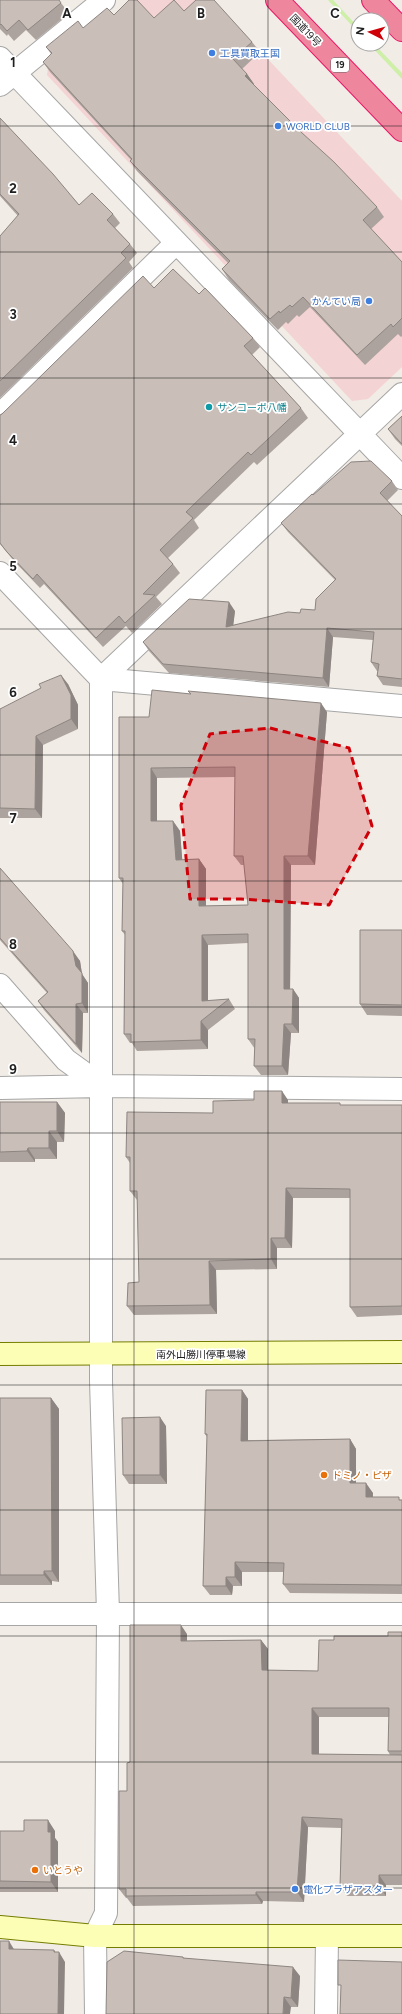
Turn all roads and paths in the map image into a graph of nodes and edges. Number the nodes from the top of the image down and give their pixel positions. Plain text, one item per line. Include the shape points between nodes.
1 (104, 0) edge
2 (277, 0) edge
3 (373, 0) edge
4 (402, 30) edge
5 (0, 58) edge
6 (8, 79) edge
7 (402, 130) edge
8 (176, 244) junction
9 (402, 394) edge
10 (0, 415) edge
11 (360, 435) junction
12 (402, 478) edge
13 (0, 572) edge
14 (101, 679) junction
15 (402, 706) edge
16 (0, 984) edge
17 (102, 1086) junction
18 (0, 1088) edge
19 (402, 1088) edge
20 (402, 1352) edge
21 (0, 1354) edge
22 (101, 1354) junction
23 (0, 1614) edge
24 (108, 1614) junction
25 (402, 1614) edge
26 (0, 1927) edge
27 (95, 1936) junction
28 (327, 1936) junction
29 (402, 1936) edge
30 (96, 2014) edge
31 (326, 2014) edge

1 - 6 street
2 - 7 highway, 国道19号 / 19
3 - 4 highway
5 - 6 street
6 - 8 street
8 - 10 street
8 - 11 street
9 - 11 street
11 - 12 street
11 - 14 street
13 - 14 street
14 - 15 street
14 - 17 street
16 - 17 street via 66,1060
17 - 18 street
17 - 19 street
17 - 22 street
20 - 22 street, 南外山勝川停車場線
21 - 22 street, 南外山勝川停車場線
22 - 24 street
23 - 24 street
24 - 25 street
24 - 27 street via 106,1913
26 - 27 street
27 - 28 street
27 - 30 street
28 - 29 street
28 - 31 street

